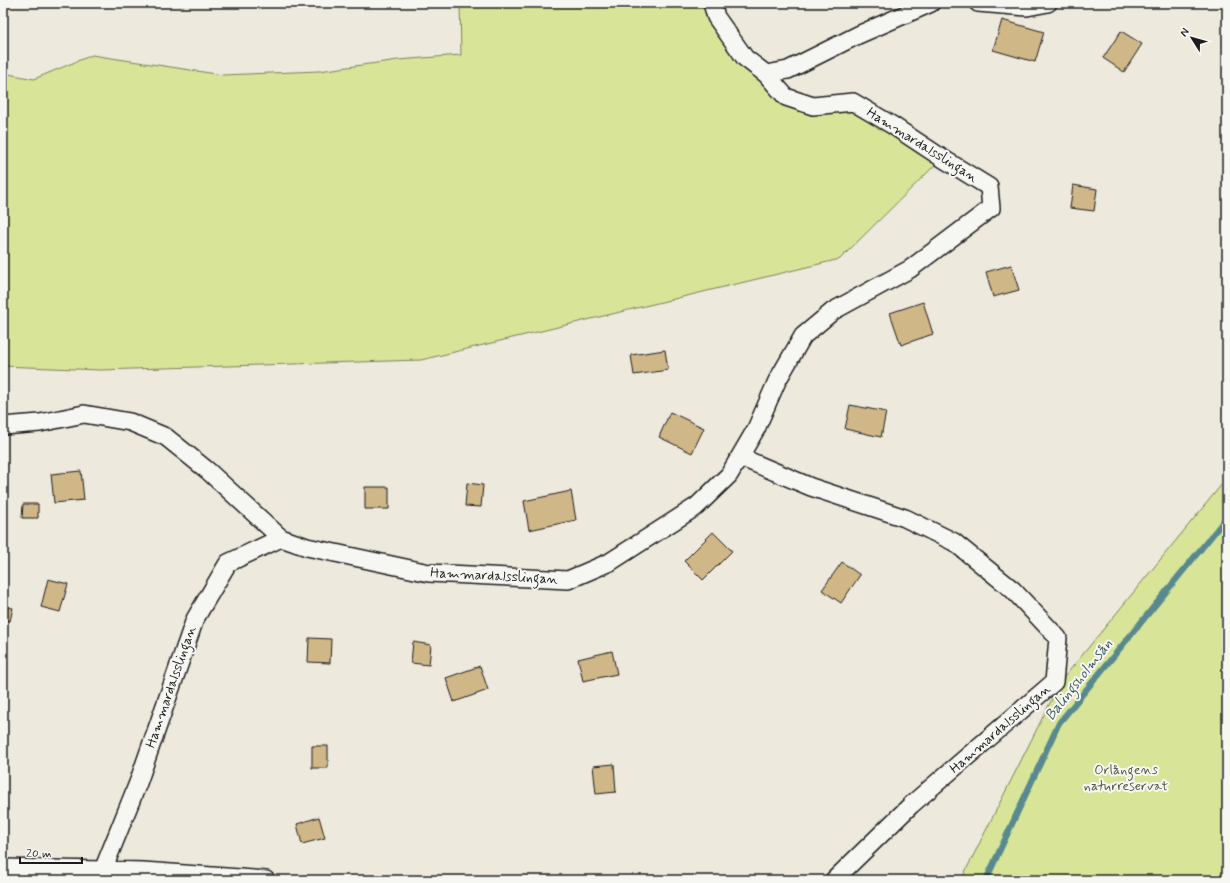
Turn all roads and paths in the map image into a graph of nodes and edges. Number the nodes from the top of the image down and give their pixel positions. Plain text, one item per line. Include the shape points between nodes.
1 (712, 3) edge
2 (931, 3) edge
3 (978, 3) edge
4 (1048, 3) edge
5 (766, 74) junction
6 (3, 426) edge
7 (740, 457) junction
8 (281, 538) junction
9 (3, 868) edge
10 (103, 870) junction
11 (266, 880) edge
12 (834, 880) edge

1 - 5 street, Hammardalsslingan via 716,18 745,58
2 - 5 street via 788,70
3 - 4 street via 1028,7
5 - 7 street, Hammardalsslingan via 786,97 813,106 853,102 892,125 989,187 991,208 910,269 833,311 803,336 777,381 756,429
6 - 8 street, Hammardalsslingan via 40,424 84,414 130,422 166,437 207,470
7 - 8 street, Hammardalsslingan via 730,475 697,506 610,562 568,580 429,573 307,547
7 - 12 street, Hammardalsslingan via 811,487 905,518 954,542 1013,590 1058,638 1054,682 911,805
8 - 10 street, Hammardalsslingan via 228,563 195,619 138,783
9 - 10 street
10 - 11 street

